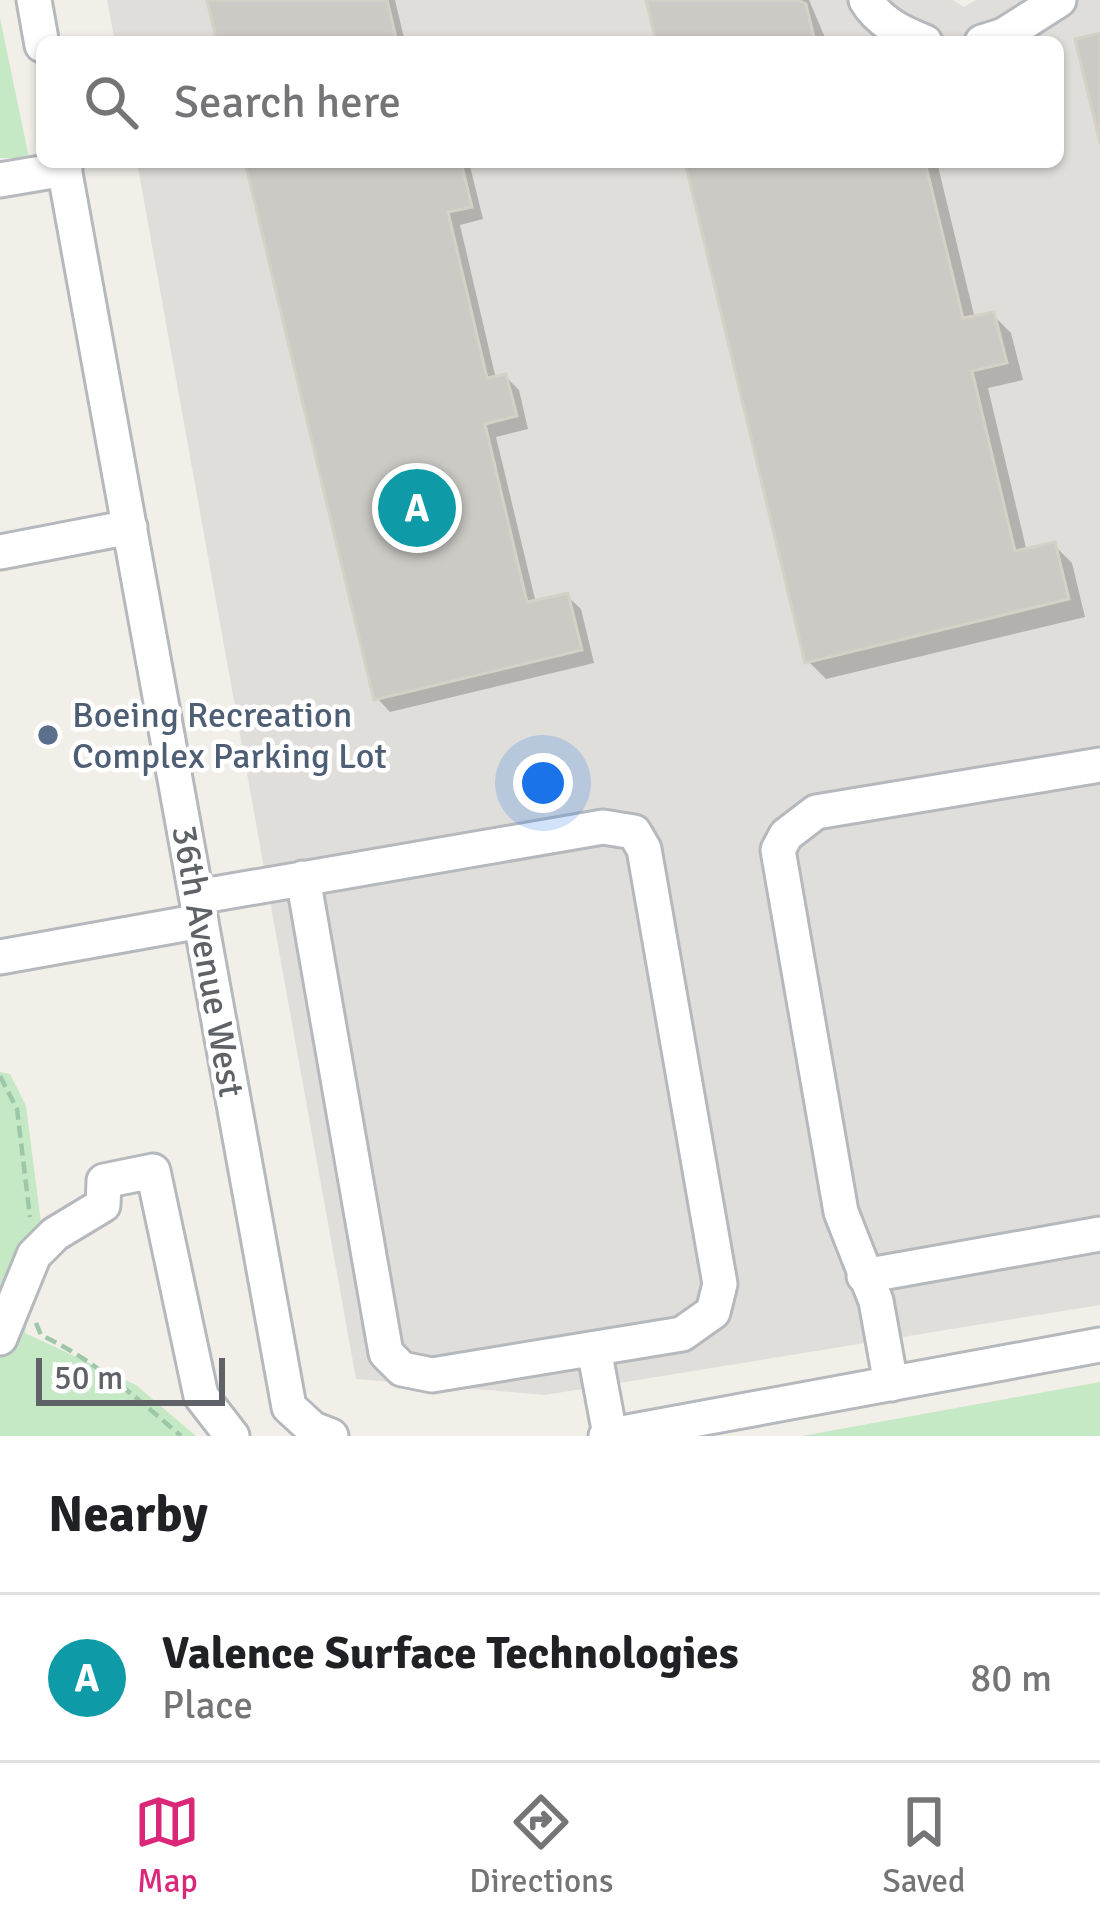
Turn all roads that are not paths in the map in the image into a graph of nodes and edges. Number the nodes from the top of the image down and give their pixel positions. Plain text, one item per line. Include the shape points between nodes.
1 (34, 0) edge
2 (866, 0) edge
3 (1059, 0) edge
4 (40, 36) edge
5 (908, 36) edge
6 (1001, 36) edge
7 (51, 168) edge
8 (65, 168) edge
9 (0, 180) edge
10 (130, 527) junction
11 (0, 551) edge
12 (1100, 765) edge
13 (303, 878) junction
14 (199, 909) junction
15 (0, 957) edge
16 (1100, 1234) edge
17 (864, 1276) junction
18 (0, 1337) edge
19 (1100, 1346) edge
20 (594, 1349) junction
21 (891, 1384) junction
22 (232, 1436) edge
23 (331, 1436) edge
24 (608, 1436) edge

1 - 4 street
2 - 5 street
3 - 6 street
7 - 9 street
8 - 10 street, 36th Avenue West
10 - 11 street
10 - 14 street, 36th Avenue West
12 - 17 street via 817,812 778,850 841,1212
13 - 14 street
13 - 20 street via 386,1353 402,1369 432,1376
13 - 20 street via 603,827 634,832 644,849 720,1284 713,1312 682,1334
14 - 15 street
14 - 23 street, 36th Avenue West via 289,1407
16 - 17 street
17 - 21 street
18 - 22 street via 34,1255 103,1205 104,1181 153,1171 201,1396
19 - 21 street
20 - 24 street
21 - 24 street

